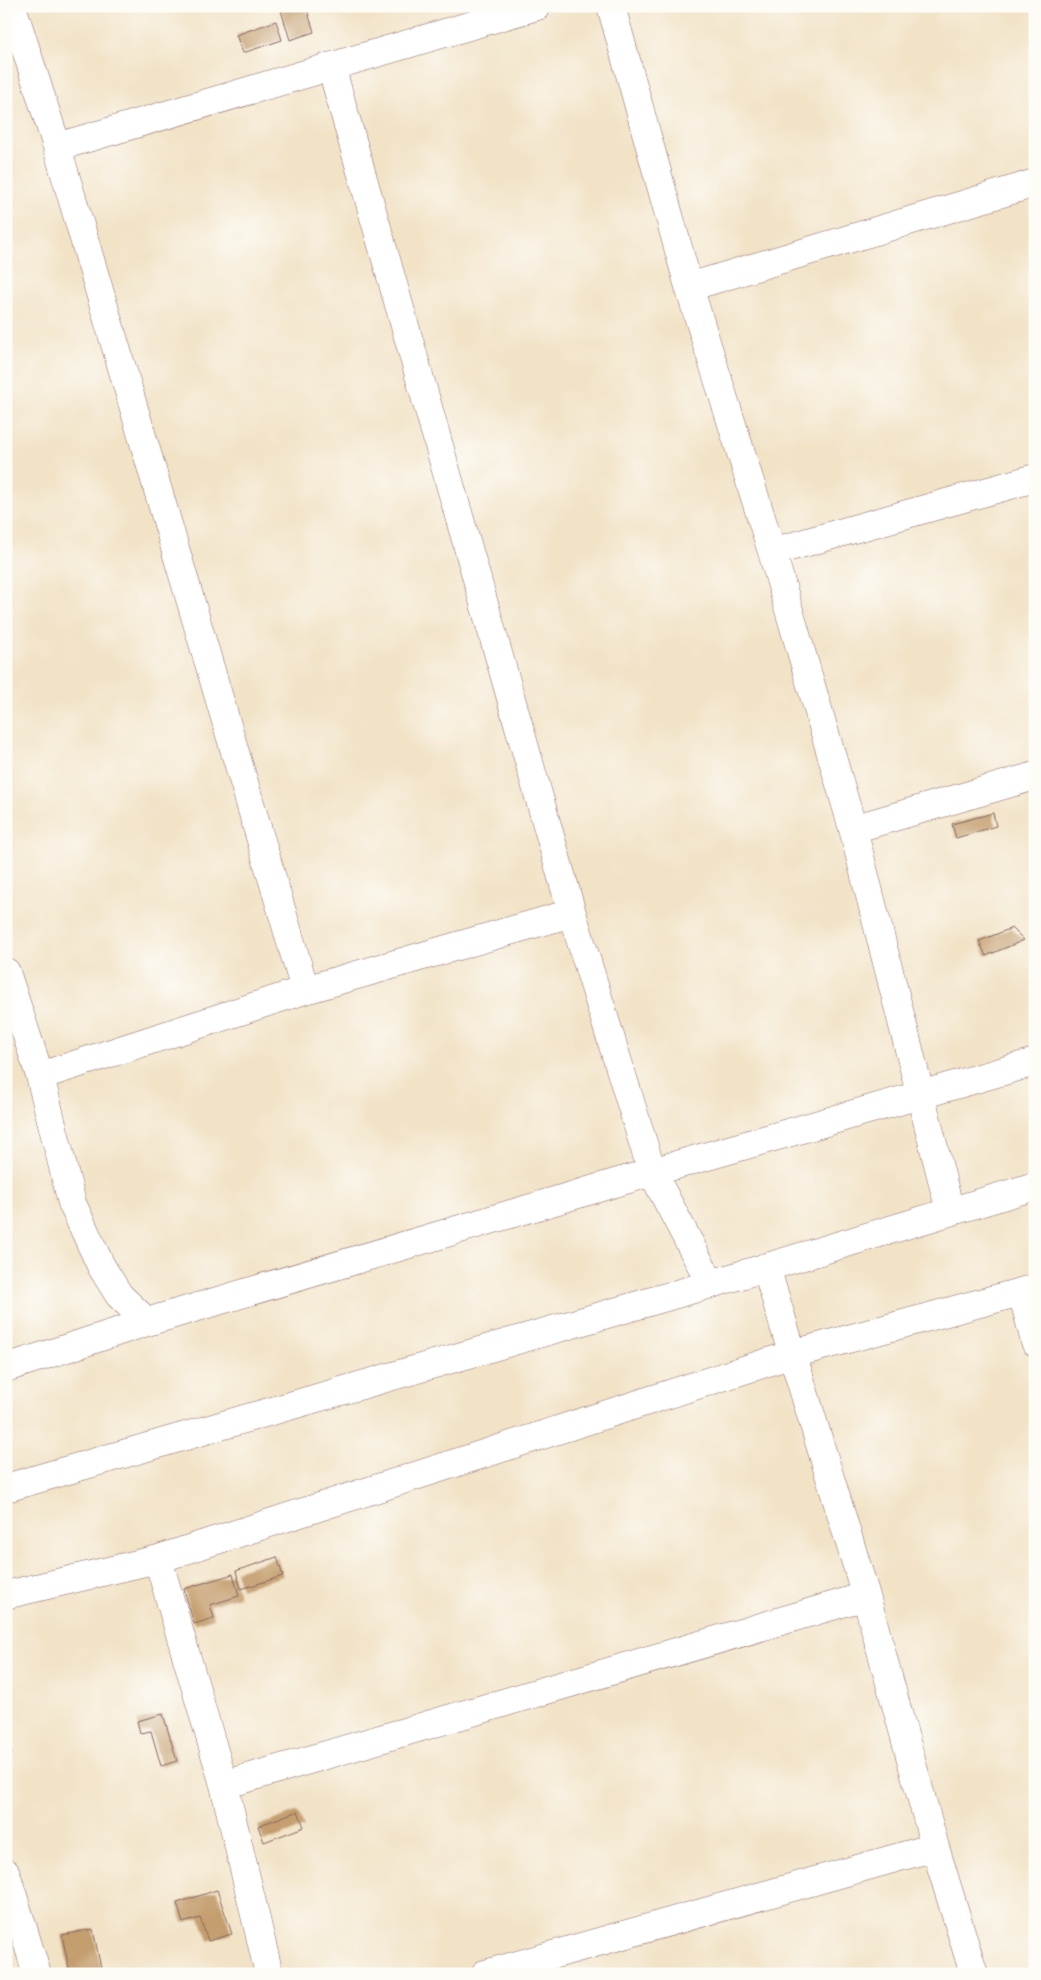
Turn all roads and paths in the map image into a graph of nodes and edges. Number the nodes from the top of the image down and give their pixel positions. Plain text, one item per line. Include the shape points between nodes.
1 (12, 6) edge
2 (537, 6) edge
3 (611, 6) edge
4 (331, 66) junction
5 (56, 147) junction
6 (1035, 183) edge
7 (689, 287) junction
8 (1035, 478) edge
9 (772, 552) junction
10 (1035, 776) edge
11 (853, 829) junction
12 (572, 913) junction
13 (6, 972) edge
14 (305, 990) junction
15 (1035, 1062) edge
16 (40, 1076) junction
17 (921, 1096) junction
18 (652, 1172) junction
19 (1035, 1186) edge
20 (950, 1211) junction
21 (766, 1267) junction
22 (710, 1284) junction
23 (1028, 1290) edge
24 (146, 1322) junction
25 (1035, 1342) edge
26 (793, 1354) junction
27 (6, 1368) edge
28 (6, 1488) edge
29 (158, 1559) junction
30 (6, 1595) edge
31 (866, 1596) junction
32 (224, 1785) junction
33 (935, 1847) junction
34 (6, 1873) edge
35 (37, 1974) edge
36 (269, 1974) edge
37 (485, 1974) edge
38 (974, 1974) edge

1 - 5 street
2 - 4 street
3 - 7 street
4 - 5 street
4 - 12 street
5 - 14 street
6 - 7 street
7 - 9 street
8 - 9 street
9 - 11 street
10 - 11 street
11 - 17 street
12 - 14 street
12 - 18 street
13 - 16 street
14 - 16 street
15 - 17 street
16 - 24 street via 64,1175 86,1238 119,1295
17 - 18 street
17 - 20 street
18 - 22 street
18 - 24 street
19 - 20 street
20 - 21 street
21 - 22 street
21 - 26 street
22 - 28 street
23 - 25 street
23 - 26 street
24 - 27 street
26 - 29 street
26 - 31 street
29 - 30 street
29 - 32 street
31 - 32 street
31 - 33 street
32 - 36 street
33 - 37 street
33 - 38 street
34 - 35 street

